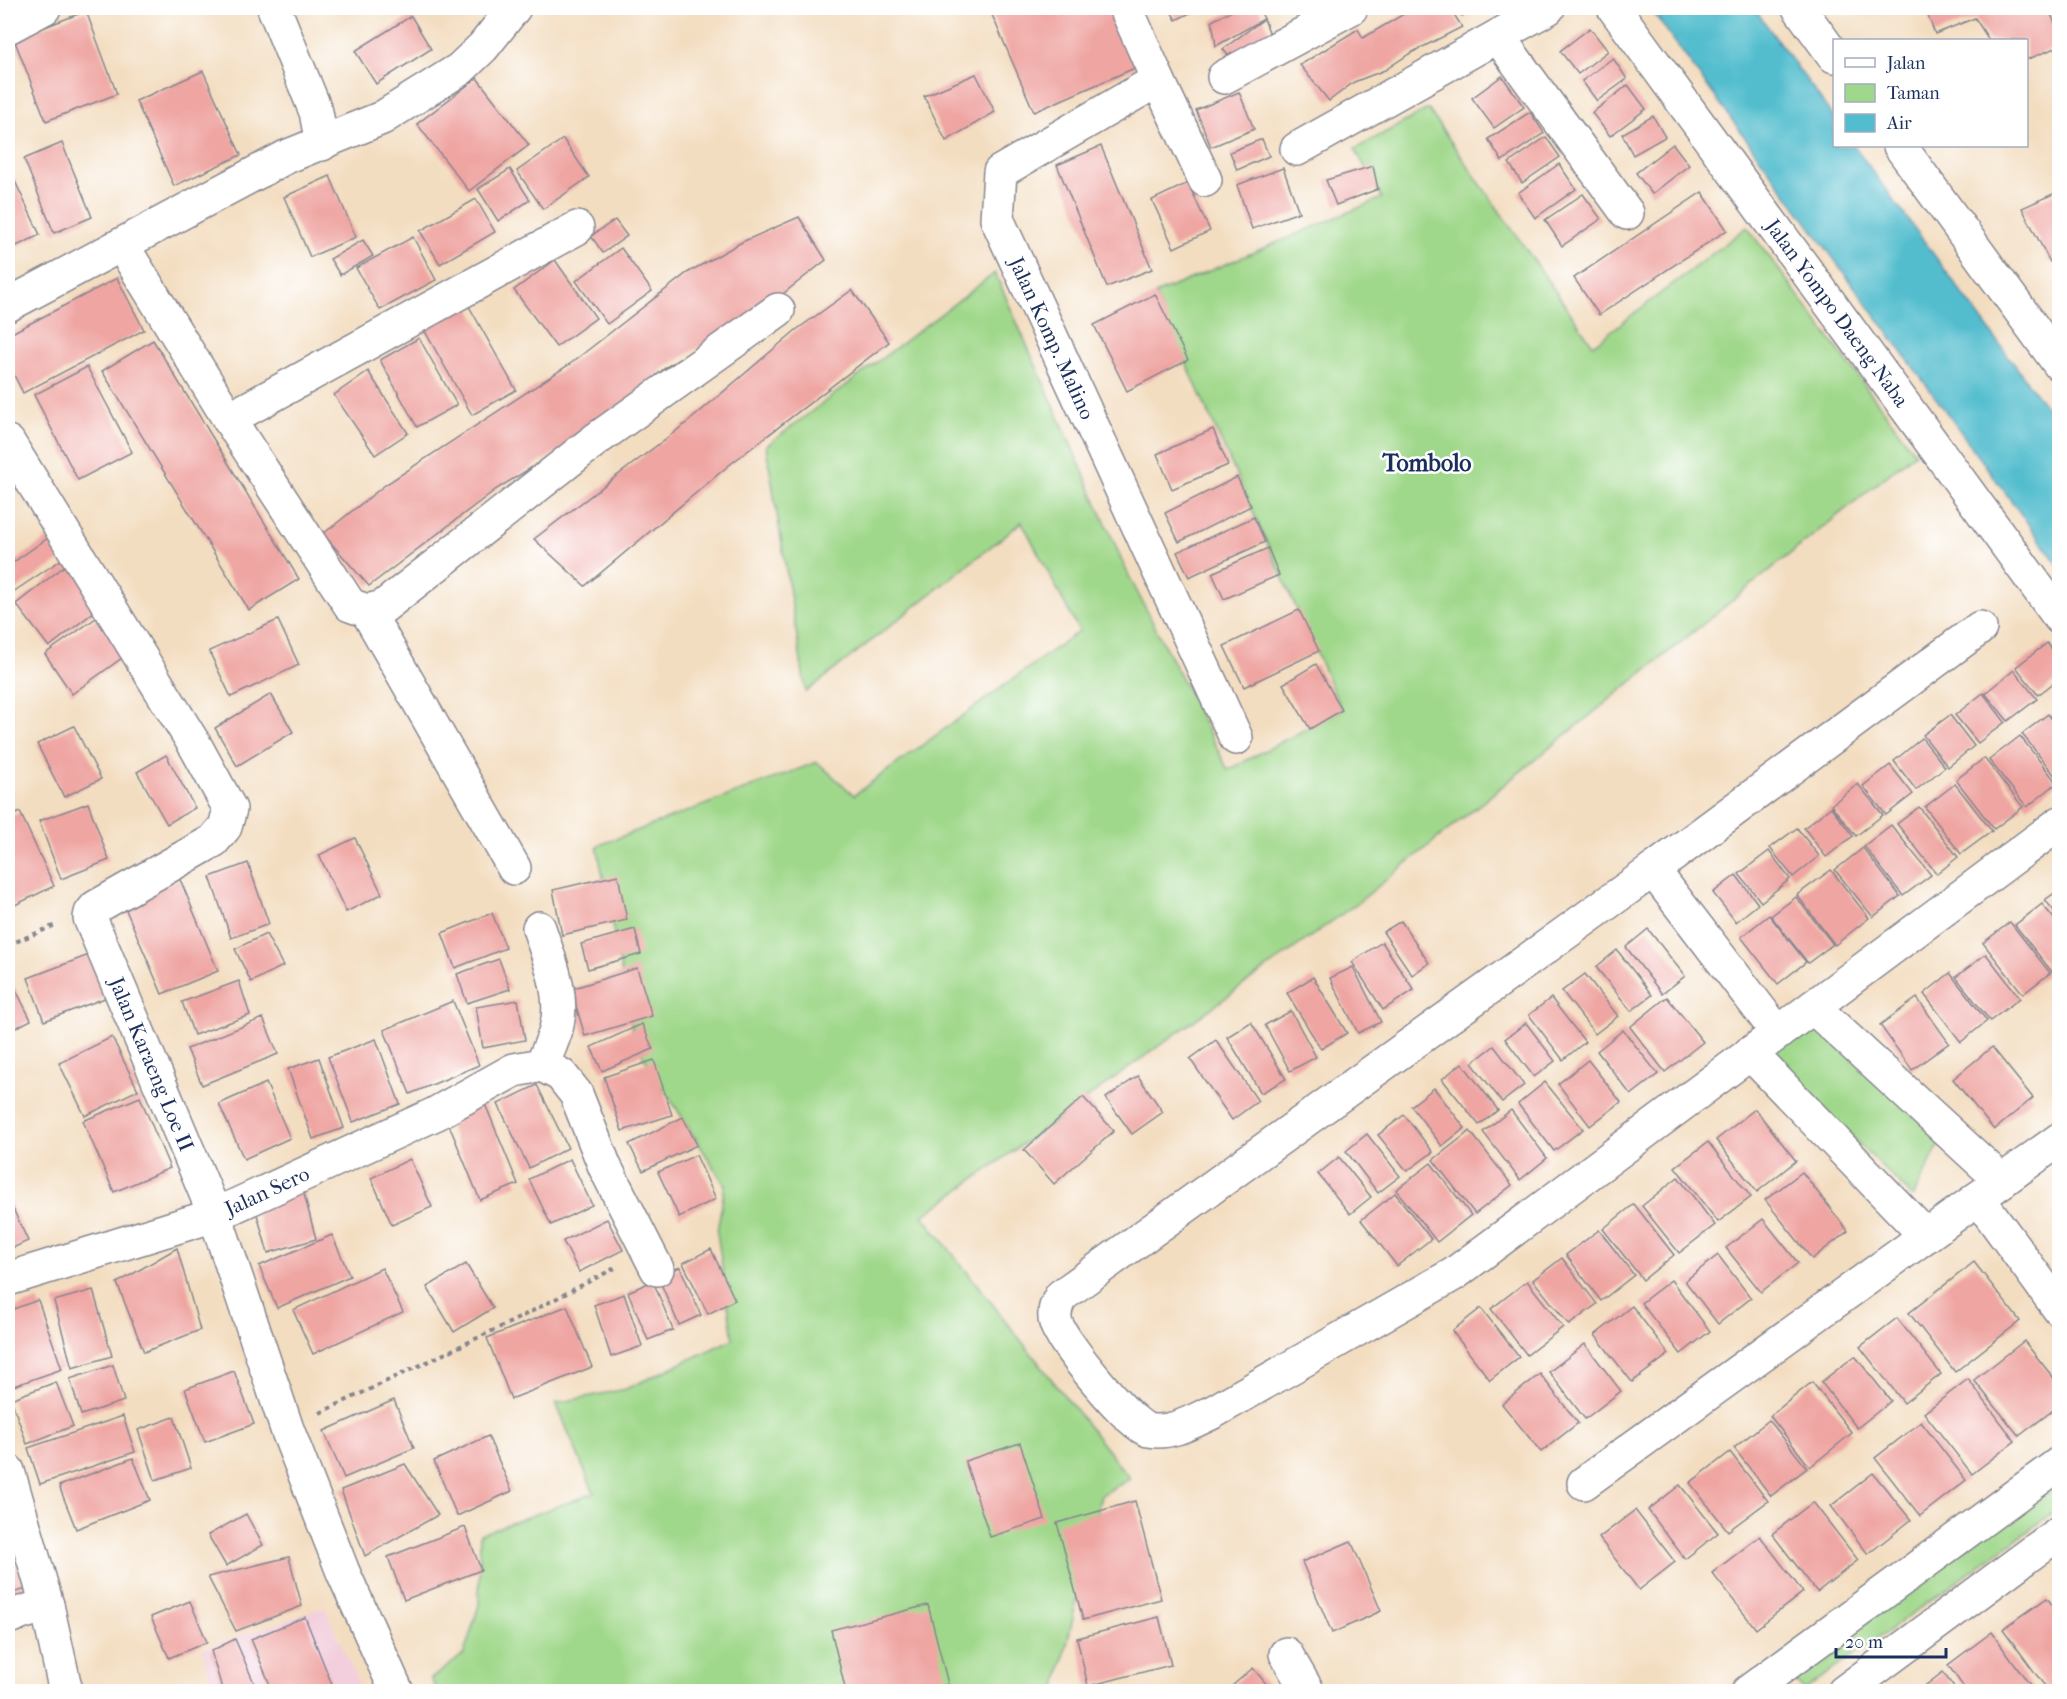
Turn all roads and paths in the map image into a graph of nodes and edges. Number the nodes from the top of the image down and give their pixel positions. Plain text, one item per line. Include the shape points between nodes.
1 (44, 8) edge
2 (274, 8) edge
3 (514, 8) edge
4 (1126, 8) edge
5 (1352, 8) edge
6 (1548, 8) edge
7 (1614, 8) edge
8 (1799, 8) edge
9 (8, 27) edge
10 (1498, 38) junction
11 (1833, 55) edge
12 (1224, 77) dead end
13 (1158, 80) junction
14 (322, 144) junction
15 (1901, 147) edge
16 (1297, 149) dead end
17 (1205, 180) dead end
18 (1627, 213) dead end
19 (577, 228) dead end
20 (122, 245) junction
21 (8, 305) edge
22 (778, 310) dead end
23 (2060, 365) edge
24 (229, 419) junction
25 (8, 442) edge
26 (367, 611) junction
27 (2060, 618) edge
28 (1980, 628) dead end
29 (1236, 738) dead end
30 (2060, 823) edge
31 (514, 868) dead end
32 (1653, 870) junction
33 (91, 913) junction
34 (539, 928) dead end
35 (8, 945) edge
36 (1813, 1007) junction
37 (1778, 1033) junction
38 (1750, 1053) junction
39 (528, 1068) junction
40 (2060, 1139) edge
41 (1990, 1190) junction
42 (215, 1215) junction
43 (1926, 1236) junction
44 (652, 1260) joint
45 (8, 1280) edge
46 (2060, 1310) edge
47 (287, 1429) junction
48 (2060, 1463) edge
49 (8, 1471) edge
50 (1584, 1483) dead end
51 (2060, 1532) edge
52 (47, 1605) junction
53 (8, 1617) edge
54 (1286, 1654) dead end
55 (66, 1692) edge
56 (397, 1692) edge
57 (1308, 1692) edge
58 (1748, 1692) edge
59 (1844, 1692) edge

1 - 9 street
2 - 14 street via 316,112
3 - 14 street via 483,47 459,69 382,118
4 - 13 street
5 - 12 street
6 - 10 street
7 - 27 street, Jalan Yompo Daeng Naba
8 - 11 street
10 - 16 street
10 - 18 street
13 - 17 street
13 - 29 street, Jalan Komp. Malino via 1000,172 997,219
14 - 20 street via 286,157
15 - 23 street
19 - 24 street
20 - 21 street
20 - 24 street
22 - 26 street via 594,441 383,608
24 - 26 street via 350,605
25 - 33 street via 230,809 225,827 213,841
26 - 31 street
28 - 32 street
30 - 36 street
32 - 37 street
32 - 38 street via 1061,1296 1054,1315 1062,1336 1128,1418 1146,1429 1173,1430 1213,1412 1454,1274
33 - 35 path
33 - 42 street, Jalan Karaeng Loe II
34 - 39 street via 559,1006 557,1026
36 - 37 street
36 - 41 street
37 - 38 street
38 - 43 street
39 - 42 street, Jalan Sero
39 - 44 street via 561,1075 576,1094 605,1167
40 - 41 street
41 - 43 street
41 - 46 street
42 - 45 street, Jalan Sero
42 - 47 street, Jalan Karaeng Loe II
43 - 50 street
44 - 47 path via 515,1320
47 - 56 street, Jalan Karaeng Loe II via 343,1572
48 - 58 street
49 - 52 street
51 - 59 street
52 - 53 street
52 - 55 street
54 - 57 street

